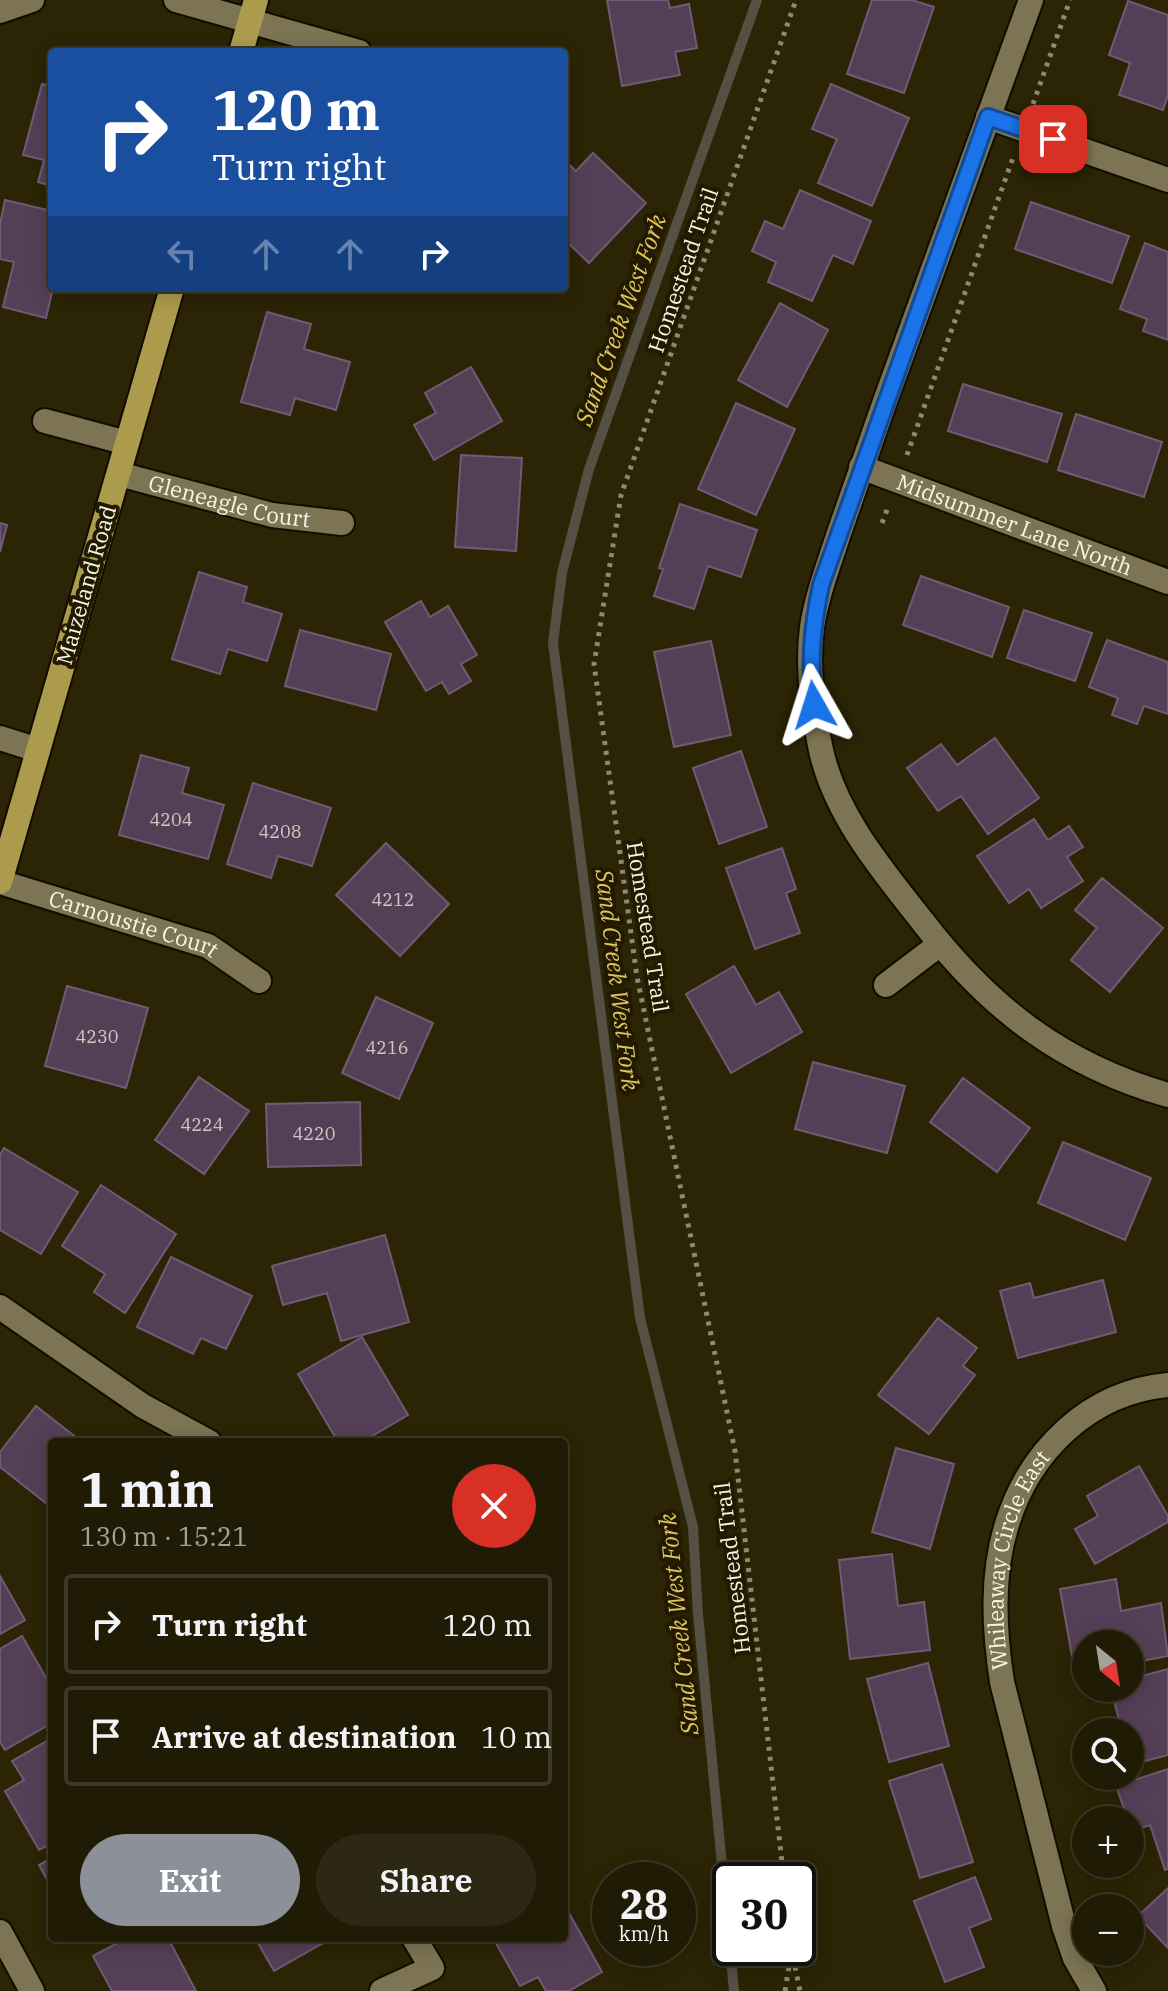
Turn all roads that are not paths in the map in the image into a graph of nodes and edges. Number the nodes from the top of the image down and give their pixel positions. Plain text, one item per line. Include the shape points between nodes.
1 (32, 0) edge
2 (176, 0) edge
3 (1031, 0) edge
4 (253, 10) edge
5 (0, 11) edge
6 (242, 48) edge
7 (349, 48) edge
8 (988, 117) junction
9 (1168, 180) edge
10 (171, 292) edge
11 (45, 421) dead end
12 (127, 443) junction
13 (861, 467) junction
14 (119, 474) junction
15 (342, 523) dead end
16 (1168, 582) edge
17 (0, 738) edge
18 (38, 750) junction
19 (0, 882) edge
20 (940, 944) junction
21 (259, 981) dead end
22 (886, 985) dead end
23 (1168, 1095) edge
24 (0, 1307) edge
25 (1168, 1385) edge
26 (202, 1438) edge
27 (0, 1932) edge
28 (416, 1942) edge
29 (32, 1991) edge
30 (382, 1991) edge
31 (1094, 1991) edge

1 - 5 street
2 - 4 street
3 - 8 street
4 - 6 main road
4 - 7 street
8 - 9 street
8 - 13 street
10 - 12 main road, Maizeland Road
11 - 12 street
12 - 14 main road, Maizeland Road
13 - 16 street, Midsummer Lane North
13 - 20 street via 821,585 813,626 810,668 821,752 858,833
14 - 15 street, Gleneagle Court via 272,515
14 - 18 main road, Maizeland Road
17 - 18 street
18 - 19 main road, Maizeland Road
19 - 21 street, Carnoustie Court via 208,946
20 - 22 street
20 - 23 street via 1035,1035 1085,1063
24 - 26 street via 143,1406
25 - 31 street, Whileaway Circle East via 1121,1395 1065,1429 1022,1486 998,1565 996,1640 1002,1682 1064,1926
27 - 29 street
28 - 30 street via 432,1968

